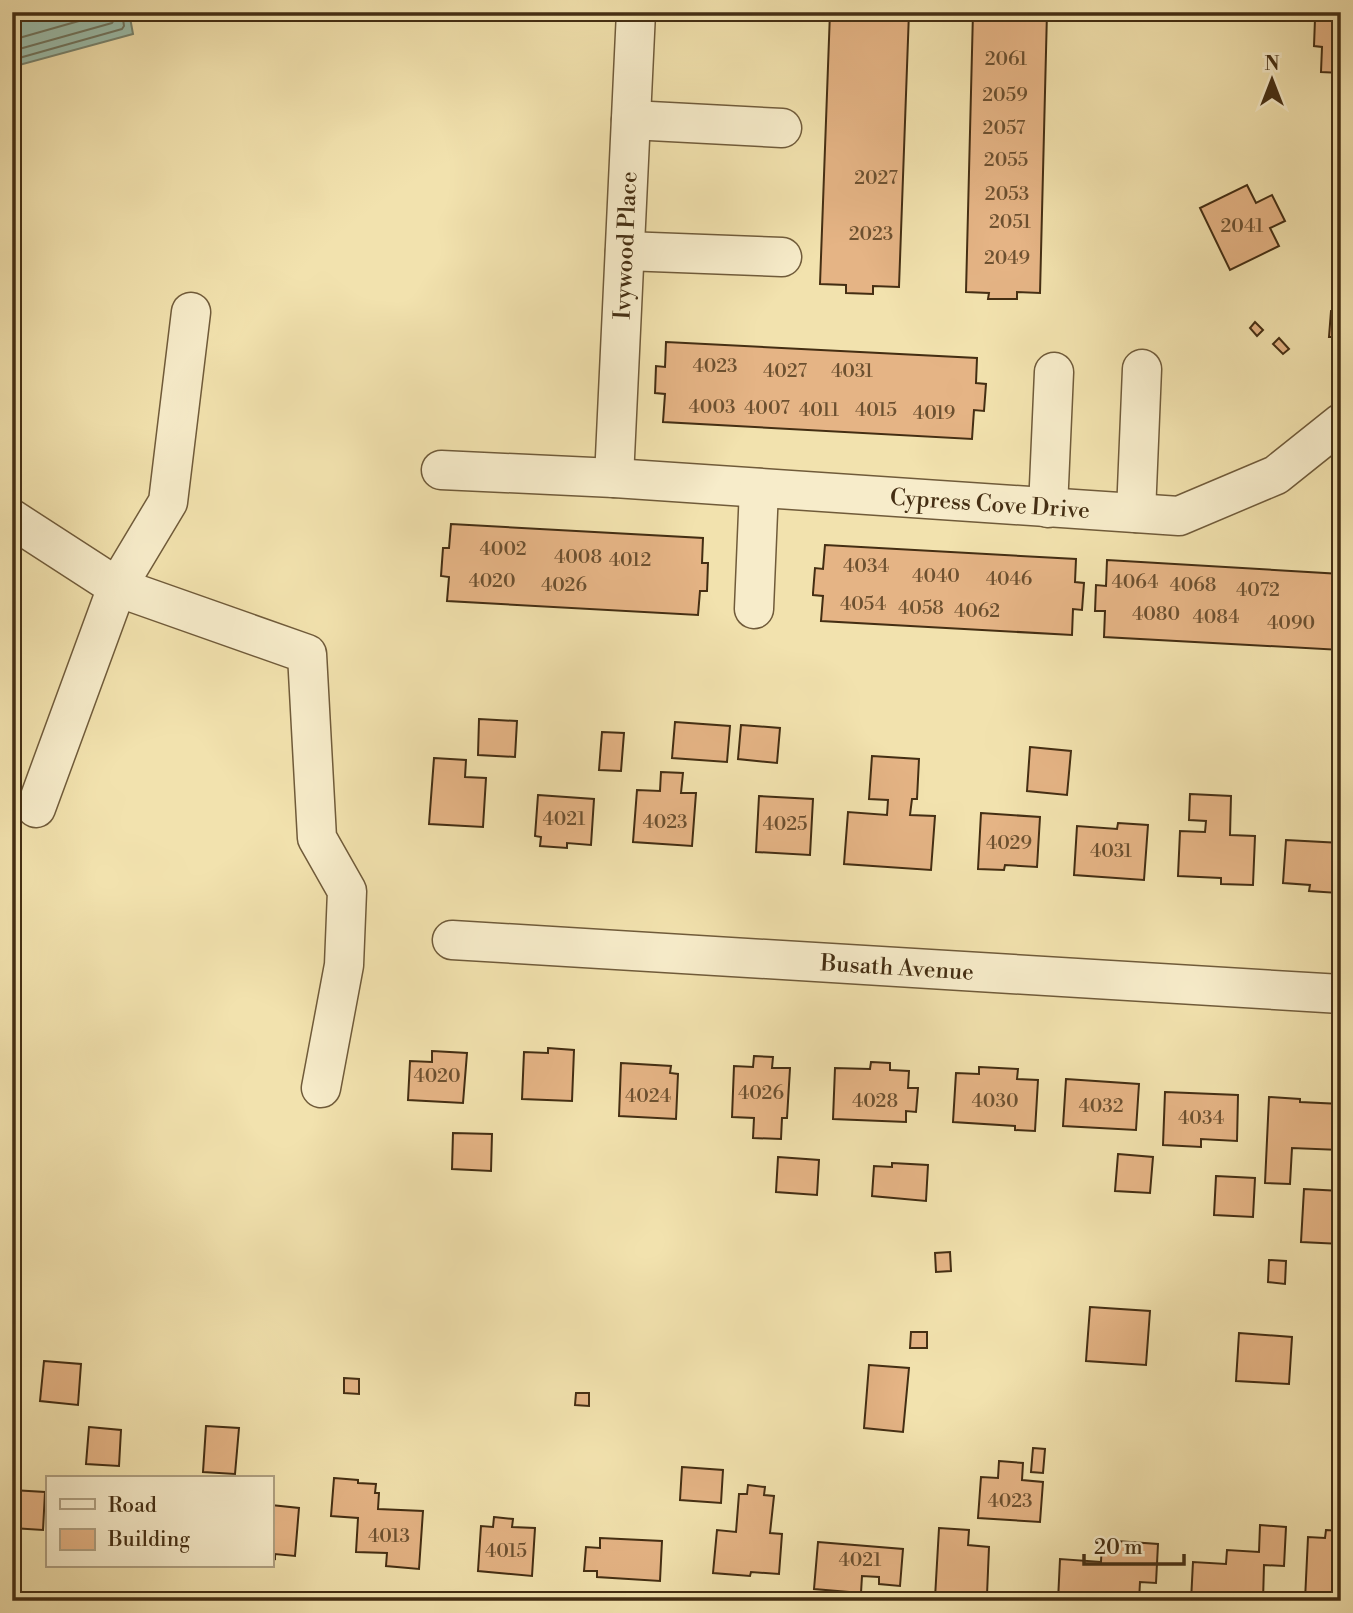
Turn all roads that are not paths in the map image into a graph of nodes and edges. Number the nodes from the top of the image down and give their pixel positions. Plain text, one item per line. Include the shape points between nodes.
1 (636, 12) edge
2 (631, 120) junction
3 (782, 128) dead end
4 (625, 251) junction
5 (782, 257) dead end
6 (191, 312) dead end
7 (1142, 369) dead end
8 (1054, 372) dead end
9 (1341, 424) edge
10 (441, 470) dead end
11 (614, 478) junction
12 (759, 488) junction
13 (1048, 508) junction
14 (1136, 513) junction
15 (12, 519) edge
16 (117, 587) junction
17 (754, 609) dead end
18 (36, 808) dead end
19 (452, 940) dead end
20 (1341, 994) edge
21 (321, 1088) dead end

1 - 2 street, Ivywood Place
2 - 3 street
2 - 4 street, Ivywood Place
4 - 5 street
4 - 11 street, Ivywood Place
6 - 16 street via 168,502
7 - 14 street
8 - 13 street
9 - 14 street, Cypress Cove Drive via 1276,475 1179,516
10 - 11 street, Cypress Cove Drive
11 - 12 street, Cypress Cove Drive
12 - 13 street, Cypress Cove Drive
12 - 17 street
13 - 14 street, Cypress Cove Drive
15 - 16 street
16 - 18 street
16 - 21 street via 307,654 317,838 347,891 344,965
19 - 20 street, Busath Avenue

